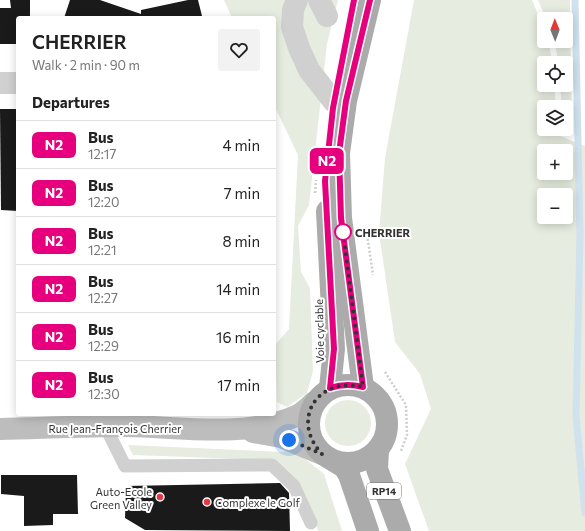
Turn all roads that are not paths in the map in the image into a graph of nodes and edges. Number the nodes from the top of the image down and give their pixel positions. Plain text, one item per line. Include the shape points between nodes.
1 (297, 0) edge
2 (354, 0) edge
3 (370, 0) edge
4 (0, 83) edge
5 (16, 83) edge
6 (334, 102) junction
7 (363, 387) junction
8 (330, 388) junction
9 (313, 403) junction
10 (105, 426) junction
11 (0, 429) edge
12 (230, 429) junction
13 (378, 450) junction
14 (328, 458) junction
15 (311, 523) dead end
16 (368, 531) edge
17 (400, 531) edge

1 - 6 street via 293,10 292,27 299,48 309,70
2 - 6 main road
3 - 7 main road via 346,101 339,153 341,218
4 - 5 street
6 - 8 main road via 325,181 334,349
7 - 8 main road via 352,384
7 - 13 main road via 373,393 386,412 386,436
8 - 9 main road
9 - 12 main road, Rue Jean-François Cherrier via 298,415 281,422
9 - 14 main road via 309,413 310,435 314,446
10 - 11 main road, Rue Jean-François Cherrier
10 - 12 main road, Rue Jean-François Cherrier
10 - 15 lane via 125,466 272,465 294,486
12 - 14 main road, Rue Jean-François Cherrier via 281,437
13 - 14 main road via 358,462 346,463
13 - 17 main road, RP14 via 377,468
14 - 16 main road, RP14 via 344,467 349,475

